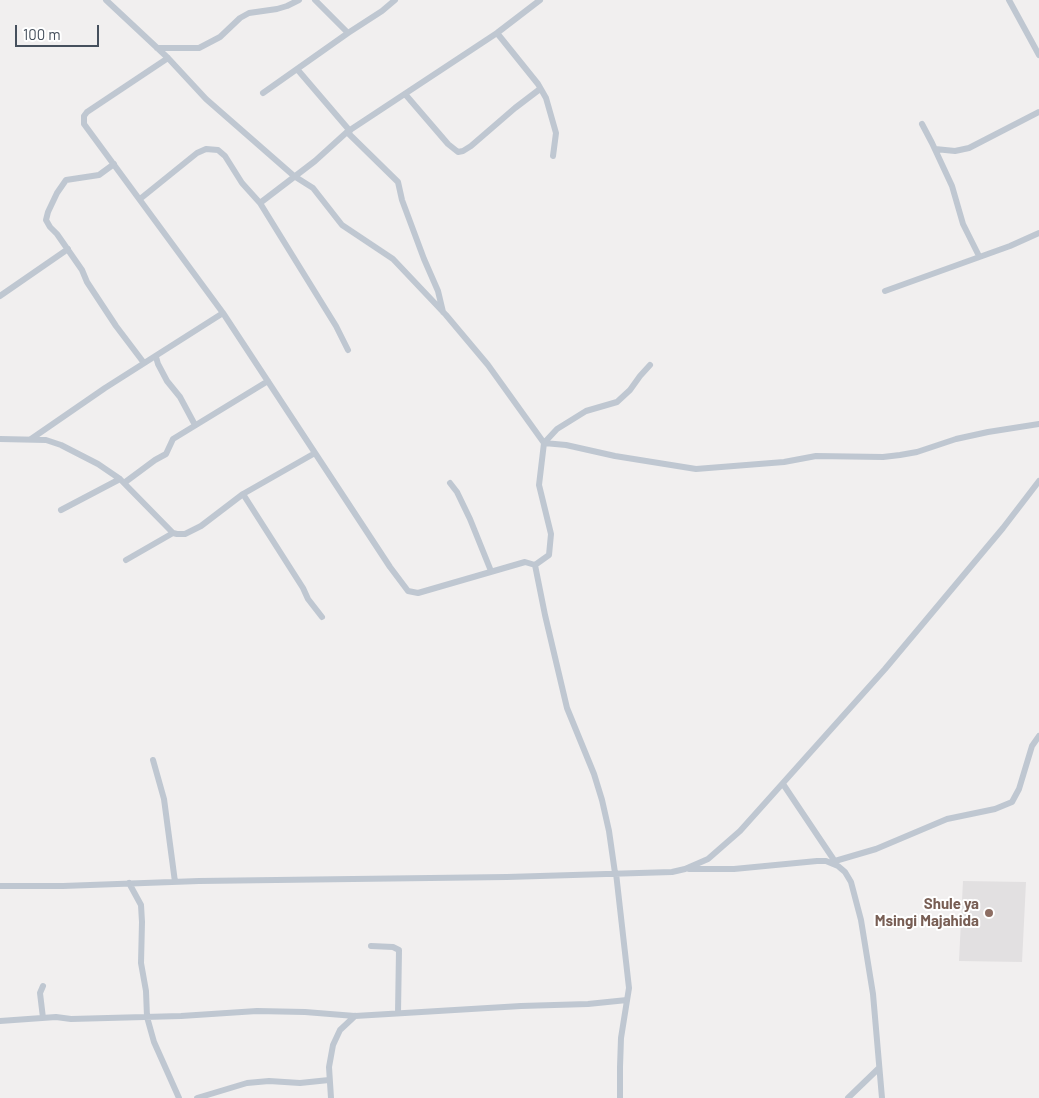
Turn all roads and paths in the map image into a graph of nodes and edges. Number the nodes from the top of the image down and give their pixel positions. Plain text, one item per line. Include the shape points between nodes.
1 (106, 0) edge
2 (299, 0) edge
3 (315, 0) edge
4 (395, 0) edge
5 (540, 0) edge
6 (1009, 0) edge
7 (348, 33) junction
8 (497, 33) junction
9 (157, 48) junction
10 (1039, 54) edge
11 (168, 58) junction
12 (297, 69) junction
13 (540, 89) junction
14 (263, 93) dead end
15 (405, 94) junction
16 (1039, 112) edge
17 (922, 124) dead end
18 (349, 131) junction
19 (935, 149) junction
20 (553, 156) dead end
21 (114, 164) junction
22 (294, 176) junction
23 (140, 199) junction
24 (260, 203) junction
25 (1039, 233) edge
26 (68, 249) junction
27 (979, 256) junction
28 (885, 291) dead end
29 (0, 296) edge
30 (443, 312) junction
31 (223, 313) junction
32 (348, 350) dead end
33 (156, 357) junction
34 (144, 363) junction
35 (650, 365) dead end
36 (268, 381) junction
37 (195, 424) junction
38 (1039, 424) edge
39 (0, 438) edge
40 (30, 440) junction
41 (544, 443) junction
42 (315, 452) junction
43 (122, 481) junction
44 (1039, 481) edge
45 (450, 483) dead end
46 (243, 494) junction
47 (61, 510) dead end
48 (173, 533) junction
49 (126, 560) dead end
50 (535, 565) junction
51 (491, 571) junction
52 (322, 616) dead end
53 (1039, 736) edge
54 (153, 760) dead end
55 (783, 784) junction
56 (836, 863) junction
57 (685, 869) junction
58 (616, 873) junction
59 (175, 882) junction
60 (129, 883) junction
61 (0, 886) edge
62 (371, 946) dead end
63 (43, 986) dead end
64 (627, 1000) junction
65 (398, 1013) junction
66 (354, 1016) junction
67 (147, 1017) junction
68 (43, 1018) junction
69 (0, 1021) edge
70 (879, 1068) junction
71 (329, 1080) junction
72 (178, 1098) edge
73 (197, 1098) edge
74 (330, 1098) edge
75 (620, 1098) edge
76 (848, 1098) edge
77 (882, 1098) edge

1 - 9 street
2 - 9 street via 277,9 249,13 220,37 199,48
3 - 7 street
4 - 7 street
5 - 8 street
6 - 10 street
7 - 12 street
8 - 13 street
8 - 15 street
9 - 11 street
11 - 21 street via 84,116 84,124
11 - 22 street via 206,99
12 - 14 street
12 - 18 street
13 - 15 street via 470,146 458,152
13 - 20 street via 549,104 556,131
15 - 18 street
16 - 19 street via 969,148 955,151
17 - 19 street
18 - 22 street
18 - 30 street via 398,182
19 - 27 street via 963,224
21 - 23 street
21 - 26 street via 99,175 66,180 57,193 46,220
22 - 24 street
22 - 30 street via 313,188 342,225 394,259
23 - 24 street via 197,153 212,148 225,156 242,184
23 - 31 street
24 - 32 street
25 - 27 street
26 - 29 street
26 - 34 street
27 - 28 street
30 - 41 street via 488,365
31 - 33 street
31 - 36 street
33 - 34 street
33 - 37 street
34 - 40 street
35 - 41 street via 617,402 586,411 557,429
36 - 37 street
36 - 42 street
37 - 43 street via 173,439 166,454
38 - 41 street via 956,439 900,455 816,456 784,462 696,469
39 - 40 street
40 - 43 street via 46,440 61,445
41 - 50 street via 539,485 551,534 549,554
42 - 46 street
42 - 51 street via 408,591 418,593
43 - 47 street
43 - 48 street
44 - 55 street via 911,638
45 - 51 street via 466,510
46 - 48 street via 201,526 185,534
46 - 52 street via 308,599
48 - 49 street
50 - 51 street via 525,562
50 - 58 street via 566,708 602,800
53 - 56 street via 1032,746 1012,802 947,819
54 - 59 street via 162,788
55 - 56 street
55 - 57 street via 718,852
56 - 57 street via 817,861 734,869
56 - 70 street via 851,882 861,920 873,994
57 - 58 street
58 - 59 street
58 - 64 street via 630,988
59 - 60 street
60 - 61 street
60 - 67 street via 140,905 141,963
62 - 65 street via 399,950
63 - 68 street via 40,993
64 - 65 street
64 - 75 street
65 - 66 street
66 - 67 street via 257,1011
66 - 71 street via 340,1030 333,1045
67 - 68 street
67 - 72 street
68 - 69 street
70 - 76 street
70 - 77 street
71 - 73 street via 253,1082
71 - 74 street

